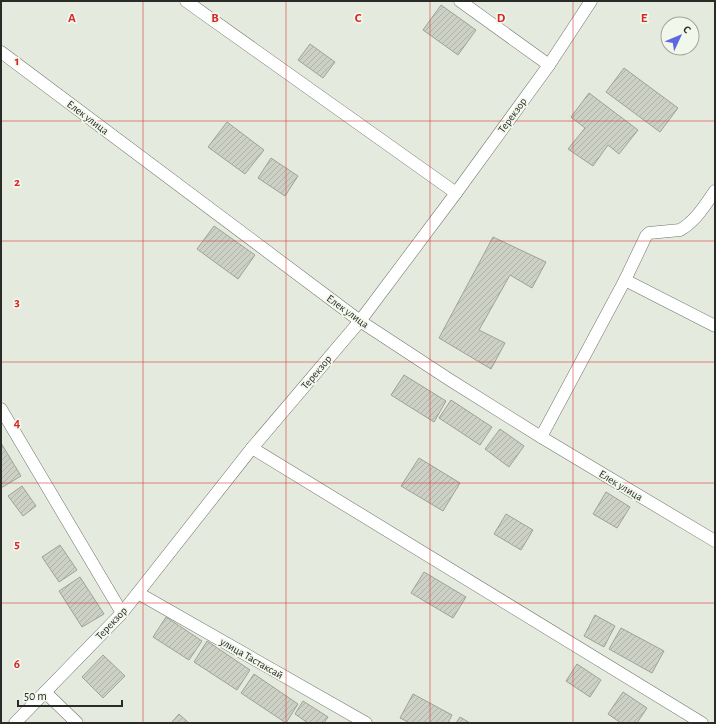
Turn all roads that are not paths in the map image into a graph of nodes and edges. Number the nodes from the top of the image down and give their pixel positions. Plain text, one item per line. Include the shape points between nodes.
1 (186, 1) edge
2 (460, 1) edge
3 (591, 1) edge
4 (1, 52) edge
5 (549, 65) junction
6 (715, 191) edge
7 (456, 193) junction
8 (625, 280) junction
9 (360, 321) junction
10 (715, 326) edge
11 (1, 409) edge
12 (541, 437) junction
13 (252, 448) junction
14 (715, 541) edge
15 (138, 593) junction
16 (122, 613) junction
17 (45, 692) junction
18 (15, 723) edge
19 (77, 723) edge
20 (366, 723) edge
21 (702, 723) edge

1 - 7 street
2 - 5 street
3 - 5 street, Терекзор
4 - 9 street, Елек улица
5 - 7 street, Терекзор
6 - 8 street via 695,219 684,228 647,234
7 - 9 street, Терекзор
8 - 10 street
8 - 12 street
9 - 12 street, Елек улица
9 - 13 street, Терекзор
11 - 16 street
12 - 14 street, Елек улица
13 - 15 street, Терекзор
13 - 21 street
15 - 16 street, Терекзор
15 - 20 street, улица Тастаксай
16 - 17 street, Терекзор
17 - 18 street, Терекзор
17 - 19 street

